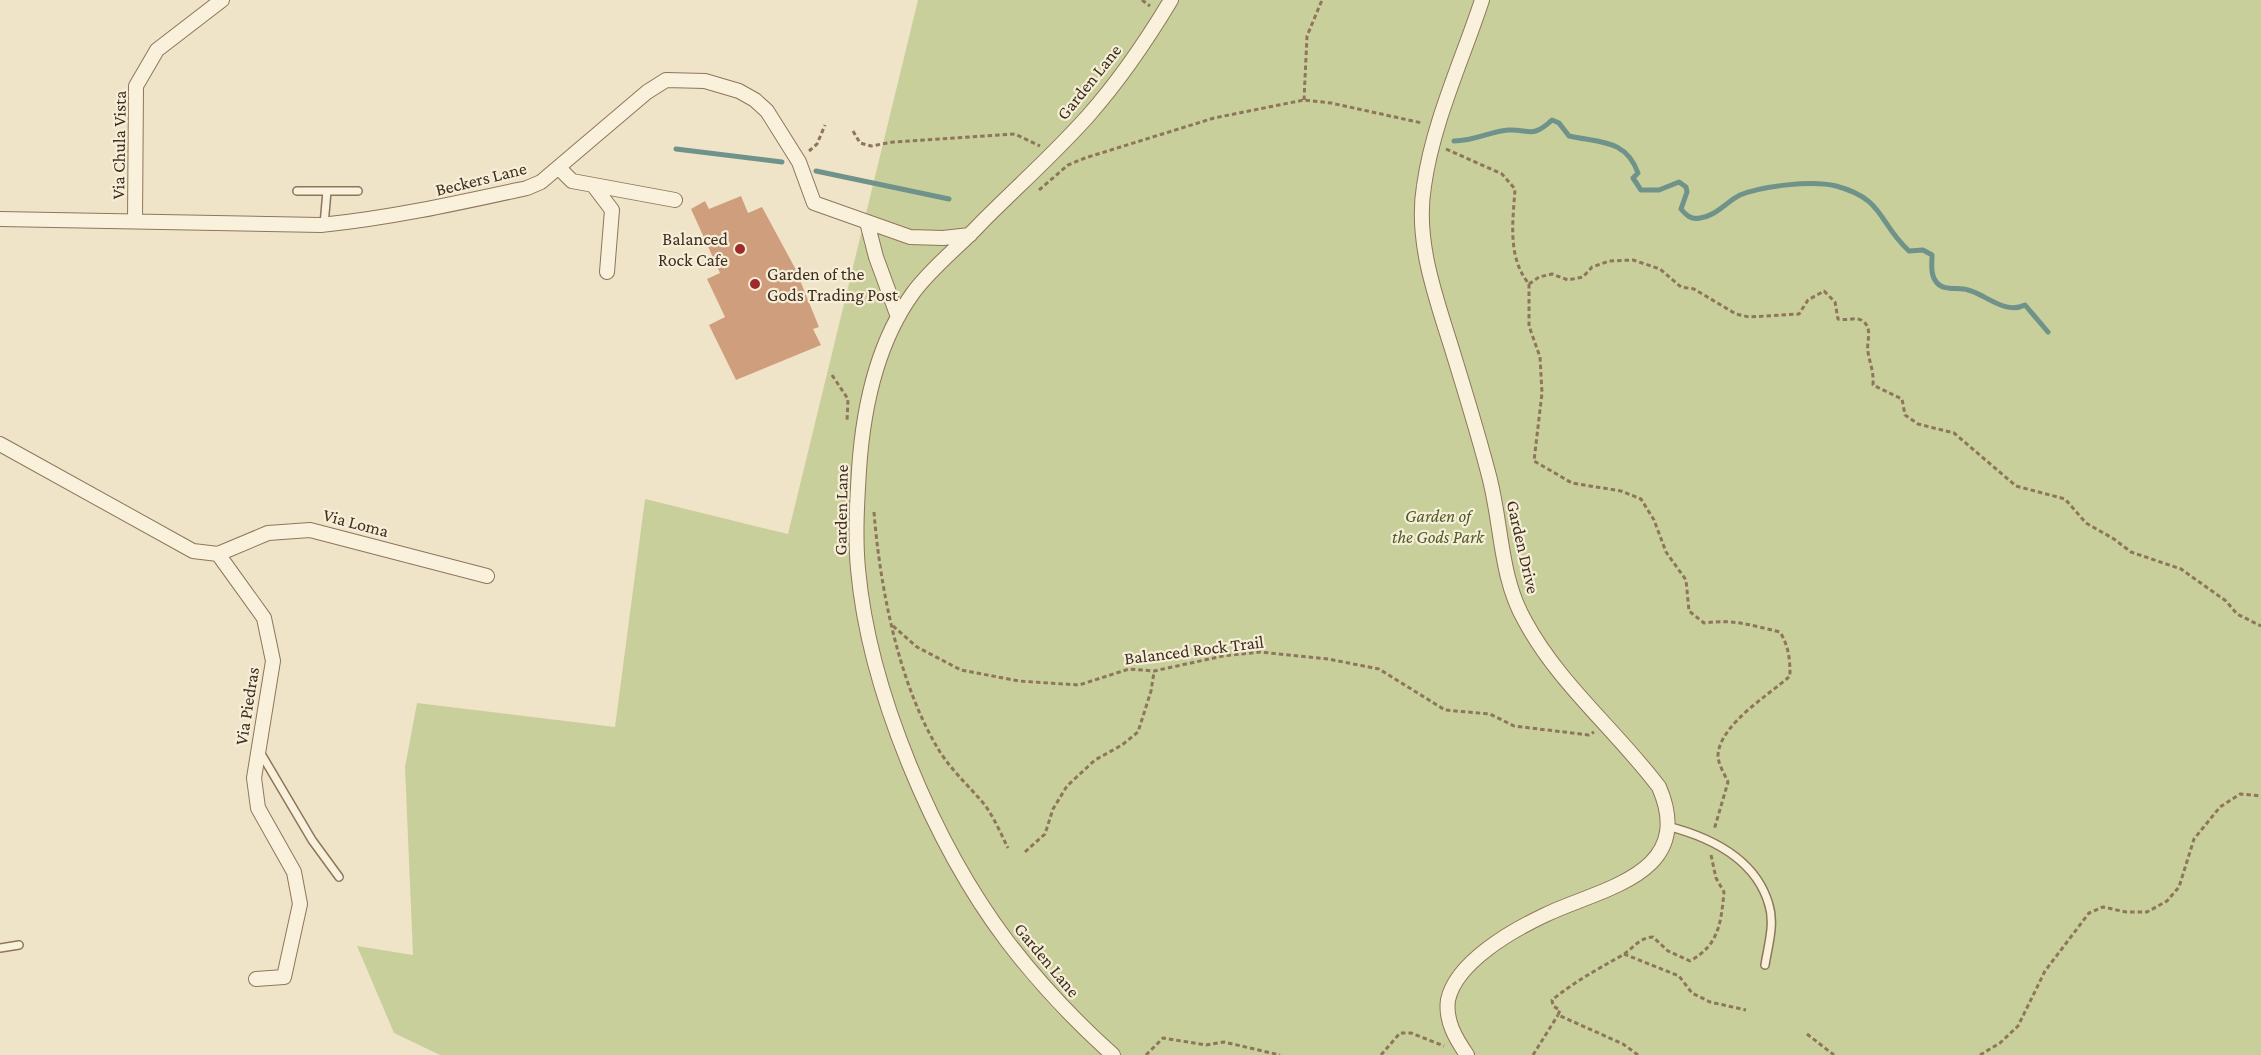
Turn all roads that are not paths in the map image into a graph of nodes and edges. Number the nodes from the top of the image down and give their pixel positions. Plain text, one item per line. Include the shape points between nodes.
1 (222, 0) edge
2 (1171, 0) edge
3 (1482, 0) edge
4 (559, 168) junction
5 (593, 185) junction
6 (297, 191) dead end
7 (327, 191) junction
8 (358, 191) dead end
9 (675, 200) dead end
10 (0, 219) edge
11 (135, 221) junction
12 (867, 222) junction
13 (324, 225) junction
14 (970, 235) junction
15 (607, 272) dead end
16 (898, 317) junction
17 (0, 444) edge
18 (218, 554) junction
19 (487, 576) dead end
20 (258, 749) junction
21 (1667, 826) junction
22 (339, 877) dead end
23 (19, 945) dead end
24 (0, 948) edge
25 (1765, 965) dead end
26 (256, 980) dead end
27 (1466, 1053) edge
28 (1113, 1055) edge

1 - 11 street, Via Chula Vista via 157,50 136,86
2 - 14 street, Garden Lane via 1088,117
3 - 21 street, Garden Drive via 1433,142 1423,188 1426,255 1432,286 1490,476 1502,552 1524,620 1549,660 1659,786 1667,804
4 - 5 street via 572,181
4 - 12 street, Beckers Lane via 588,140 666,80 720,84 755,100 767,111 798,160 814,203
4 - 13 street, Beckers Lane via 527,188 428,211
5 - 9 street
5 - 15 street via 612,210
6 - 7 lane
7 - 8 lane
7 - 13 lane
10 - 11 street, Beckers Lane
11 - 13 street, Beckers Lane
12 - 14 street, Beckers Lane via 910,237
12 - 16 street
14 - 16 street, Garden Lane via 927,276
16 - 28 street, Garden Lane via 870,387 857,511 858,571 876,669 902,749 963,874 1036,978
17 - 18 street via 193,552
18 - 19 street, Via Loma via 268,533 310,530
18 - 20 street, Via Piedras via 264,618 267,629 273,661
20 - 22 lane via 312,840
20 - 26 street, Via Piedras via 254,778 258,808 294,872 300,904 284,977
21 - 25 lane via 1712,842 1744,862 1760,884 1770,906 1772,930
21 - 27 street, Garden Drive via 1662,848 1632,880 1546,915 1479,955 1457,980 1448,1000 1449,1022
23 - 24 lane

